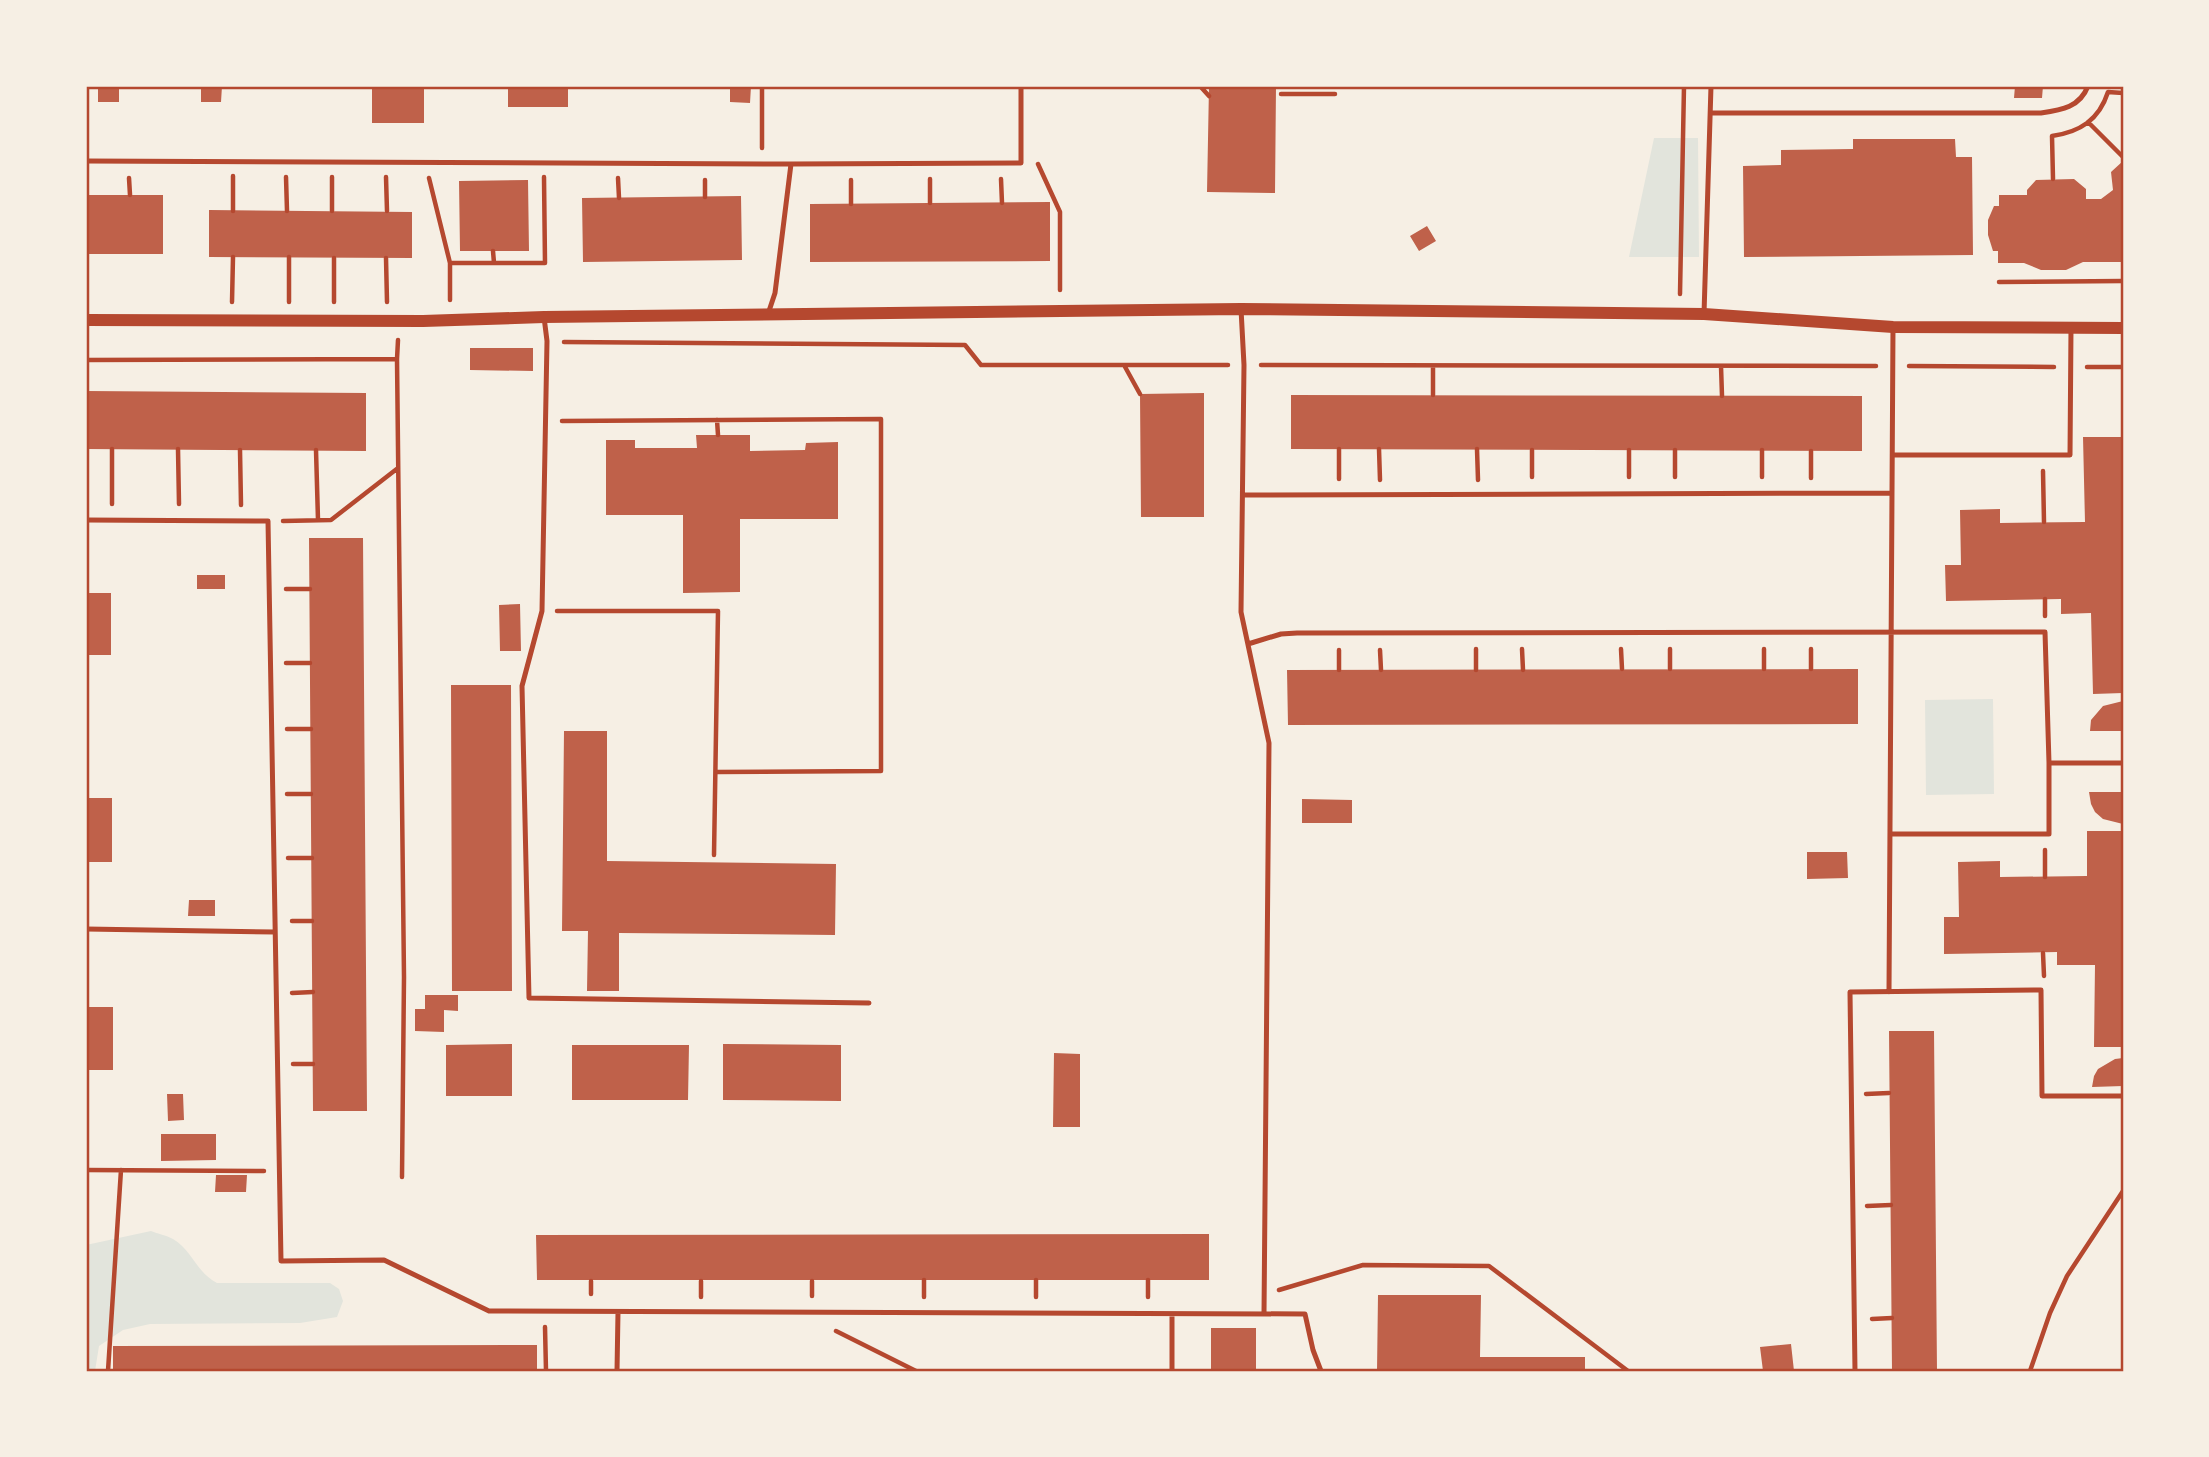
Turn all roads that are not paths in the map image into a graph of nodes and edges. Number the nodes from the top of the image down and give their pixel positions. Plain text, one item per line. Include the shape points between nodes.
1 (1021, 86) edge
2 (1711, 86) edge
3 (2088, 86) edge
4 (1711, 113) junction
5 (86, 161) edge
6 (791, 164) junction
7 (1241, 309) junction
8 (768, 314) junction
9 (1704, 314) junction
10 (544, 317) junction
11 (86, 320) edge
12 (1893, 327) junction
13 (2071, 328) junction
14 (2123, 328) edge
15 (1893, 455) junction
16 (1892, 494) junction
17 (1243, 495) junction
18 (86, 520) edge
19 (1892, 632) junction
20 (1248, 644) junction
21 (2049, 763) junction
22 (2123, 763) edge
23 (1890, 834) junction
24 (86, 929) edge
25 (275, 932) junction
26 (1889, 992) junction
27 (869, 1003) dead end
28 (2123, 1096) edge
29 (618, 1312) junction
30 (1172, 1314) junction
31 (1264, 1314) junction
32 (617, 1371) edge
33 (1172, 1371) edge
34 (1321, 1371) edge
35 (1855, 1371) edge

1 - 6 lane via 1021,163
2 - 4 lane
3 - 4 lane via 2072,106 2041,113
4 - 9 lane
5 - 6 lane
6 - 8 lane via 775,293
7 - 8 street
7 - 9 street
7 - 17 lane
8 - 10 street
9 - 12 street
10 - 11 street
10 - 27 lane via 542,611 522,686 528,998
12 - 13 street
12 - 15 lane
13 - 14 street
13 - 15 lane via 2070,455
15 - 16 lane
16 - 17 lane
16 - 19 lane
17 - 20 lane via 1241,612
18 - 25 lane via 268,521
19 - 20 lane via 1297,633
19 - 21 lane via 2045,632
19 - 23 lane
20 - 31 lane via 1269,743
21 - 22 lane
21 - 23 lane via 2049,834
23 - 26 lane
24 - 25 lane
25 - 29 lane via 281,1261 384,1260 489,1311
26 - 28 lane via 2041,990 2042,1096
26 - 35 lane via 1850,992
29 - 30 lane
29 - 32 lane
30 - 31 lane
30 - 33 lane
31 - 34 lane via 1305,1314

